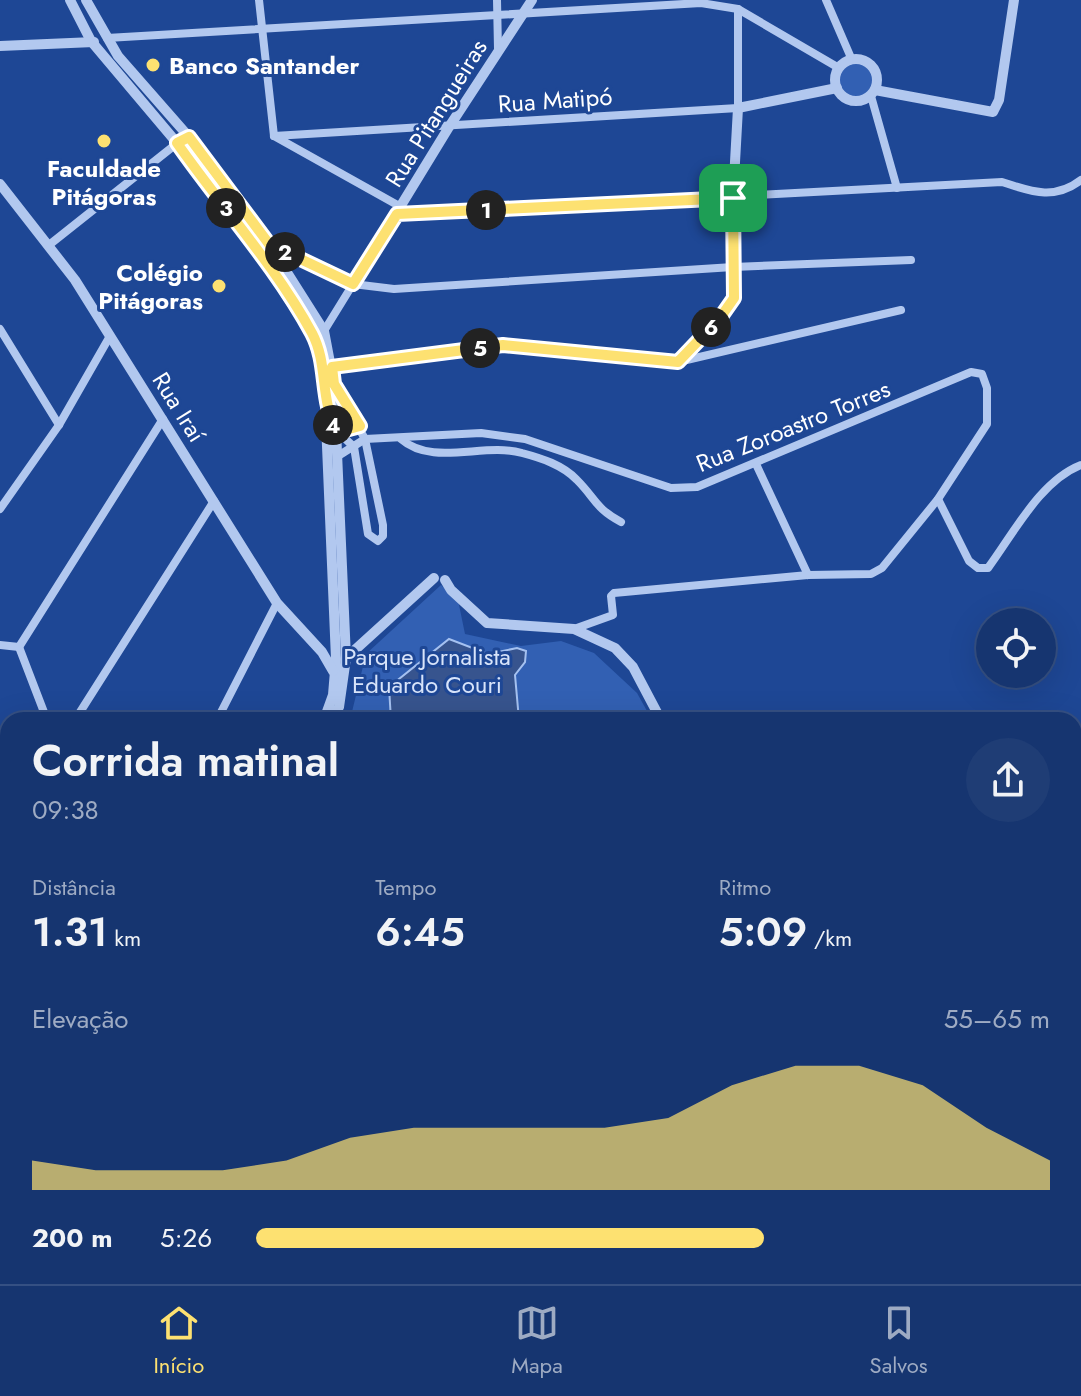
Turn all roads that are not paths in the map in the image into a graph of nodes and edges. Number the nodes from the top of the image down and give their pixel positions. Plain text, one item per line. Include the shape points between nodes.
1 (70, 0) edge
2 (86, 0) edge
3 (259, 0) edge
4 (497, 0) edge
5 (532, 0) edge
6 (826, 0) edge
7 (1009, 4) edge
8 (738, 9) junction
9 (498, 13) junction
10 (524, 13) junction
11 (261, 27) junction
12 (107, 38) junction
13 (91, 41) junction
14 (0, 46) edge
15 (498, 49) junction
16 (118, 56) junction
17 (852, 60) junction
18 (839, 68) junction
19 (837, 88) junction
20 (873, 93) junction
21 (738, 108) junction
22 (449, 127) junction
23 (274, 136) junction
24 (189, 137) junction
25 (177, 143) junction
26 (1081, 180) edge
27 (0, 184) edge
28 (897, 188) junction
29 (733, 198) junction
30 (399, 211) junction
31 (269, 244) junction
32 (49, 245) junction
33 (254, 246) junction
34 (911, 260) dead end
35 (733, 267) junction
36 (353, 284) junction
37 (901, 310) dead end
38 (0, 329) edge
39 (324, 331) junction
40 (110, 336) junction
41 (678, 362) junction
42 (332, 367) junction
43 (334, 384) junction
44 (326, 413) junction
45 (163, 419) junction
46 (59, 425) junction
47 (360, 426) junction
48 (338, 432) junction
49 (400, 438) junction
50 (365, 439) junction
51 (354, 447) junction
52 (338, 456) junction
53 (756, 464) junction
54 (1081, 465) edge
55 (0, 490) edge
56 (938, 499) junction
57 (6, 500) junction
58 (214, 501) junction
59 (0, 509) edge
60 (621, 522) dead end
61 (808, 575) junction
62 (277, 603) junction
63 (568, 629) junction
64 (345, 634) junction
65 (369, 637) junction
66 (336, 642) junction
67 (0, 645) edge
68 (19, 647) junction
69 (322, 652) junction
70 (341, 659) junction
71 (340, 679) junction
72 (44, 712) edge
73 (80, 712) edge
74 (221, 712) edge
75 (327, 712) edge
76 (336, 712) edge
77 (657, 712) edge

1 - 13 street
2 - 12 street
3 - 11 street
4 - 9 street
5 - 10 street, Rua Pitangueiras
6 - 17 street
7 - 20 street via 999,100 993,112
8 - 10 street via 701,3
8 - 18 street
8 - 21 street
9 - 10 street
9 - 11 street
9 - 15 street
10 - 15 street, Rua Pitangueiras
11 - 12 street
11 - 23 street
12 - 16 street
13 - 14 street
13 - 16 street
13 - 25 street
15 - 22 street, Rua Pitangueiras
16 - 24 street
17 - 18 street
17 - 20 street via 873,68 878,79
18 - 19 street
19 - 20 street via 851,101
19 - 21 street, Rua Matipó
20 - 28 street
21 - 22 street, Rua Matipó
21 - 29 street
22 - 23 street, Rua Matipó
22 - 30 street, Rua Pitangueiras
23 - 30 street
24 - 25 street
24 - 31 street
25 - 32 street
25 - 33 street
26 - 28 street via 1044,194 1002,182
27 - 32 street, Rua Iraí
28 - 29 street
29 - 30 street
29 - 35 street
30 - 36 street, Rua Pitangueiras
31 - 33 street
31 - 36 street
31 - 39 street
32 - 40 street, Rua Iraí
33 - 44 street via 318,348
34 - 35 street
35 - 36 street via 394,289
35 - 41 street via 730,307
36 - 39 street, Rua Pitangueiras
37 - 41 street
38 - 46 street
39 - 42 street
40 - 45 street, Rua Iraí
40 - 46 street
41 - 42 street via 503,345
42 - 43 street
43 - 47 street
43 - 48 street
44 - 48 street
44 - 66 street
45 - 58 street, Rua Iraí
45 - 68 street
46 - 57 street
47 - 48 street
47 - 50 street
48 - 51 street
48 - 52 street
49 - 50 street, Rua Zoroastro Torres
49 - 53 street, Rua Zoroastro Torres via 481,433 525,439 671,488 697,487
49 - 60 street via 441,453 519,452 560,467 600,511
50 - 51 street
50 - 51 street via 383,525 378,541 368,530
51 - 52 street
52 - 64 street
53 - 56 street, Rua Zoroastro Torres via 971,372 982,374 987,424
53 - 61 street
54 - 56 street via 1049,487 988,568 969,561
55 - 57 street
56 - 61 street via 877,571
57 - 59 street
58 - 62 street, Rua Iraí
58 - 73 street
61 - 63 street via 614,593 613,615
62 - 69 street, Rua Iraí
62 - 74 street
63 - 65 street via 487,623 442,584 421,593
63 - 77 street via 594,636 627,658
64 - 65 street
64 - 70 street
65 - 70 street
66 - 69 street
66 - 70 street
67 - 68 street
68 - 72 street
69 - 70 street
69 - 71 street, Rua Iraí
70 - 71 street
71 - 75 street
71 - 76 street

